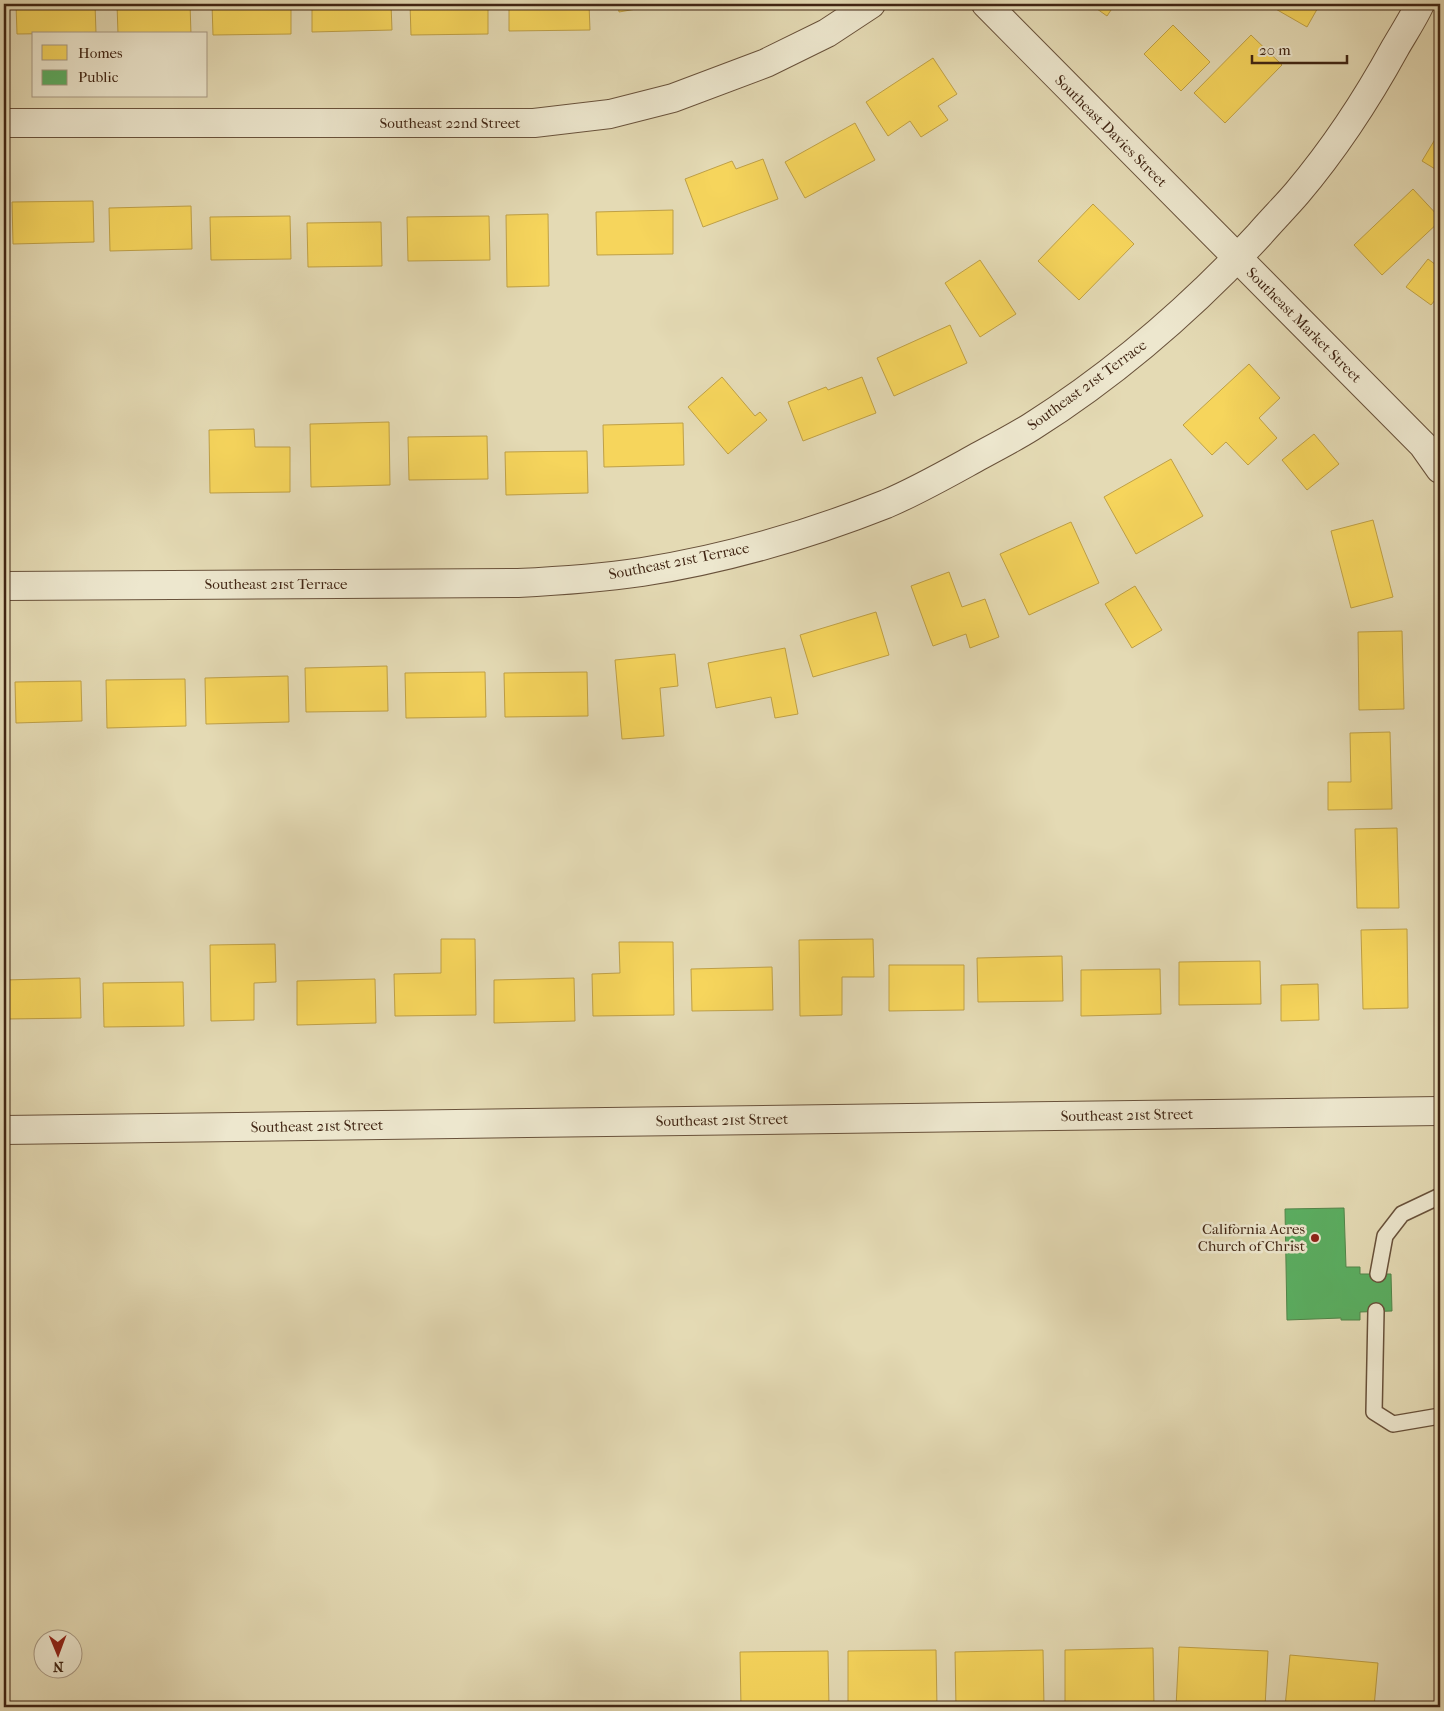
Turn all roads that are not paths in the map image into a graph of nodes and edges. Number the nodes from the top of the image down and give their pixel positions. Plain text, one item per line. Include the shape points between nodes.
1 (871, 4) edge
2 (986, 4) edge
3 (1420, 4) edge
4 (4, 123) edge
5 (1237, 258) junction
6 (1440, 468) edge
7 (4, 586) edge
8 (1440, 1111) edge
9 (4, 1130) edge
10 (1440, 1196) edge
11 (1378, 1274) dead end
12 (1376, 1311) dead end
13 (1440, 1416) edge

1 - 4 street, Southeast 22nd Street via 827,33 766,63 673,98 610,114 560,121
2 - 5 street, Southeast Davies Street
3 - 5 street, Southeast Market Street via 1375,85 1350,122 1298,192
5 - 6 street, Southeast Market Street via 1423,446
5 - 7 street, Southeast 21st Terrace via 1200,296 1118,366 1030,428 935,481 887,503 807,533 726,555 642,572 518,583
8 - 9 street, Southeast 21st Street
10 - 11 lane via 1402,1214 1384,1236
12 - 13 lane via 1374,1412 1393,1424

